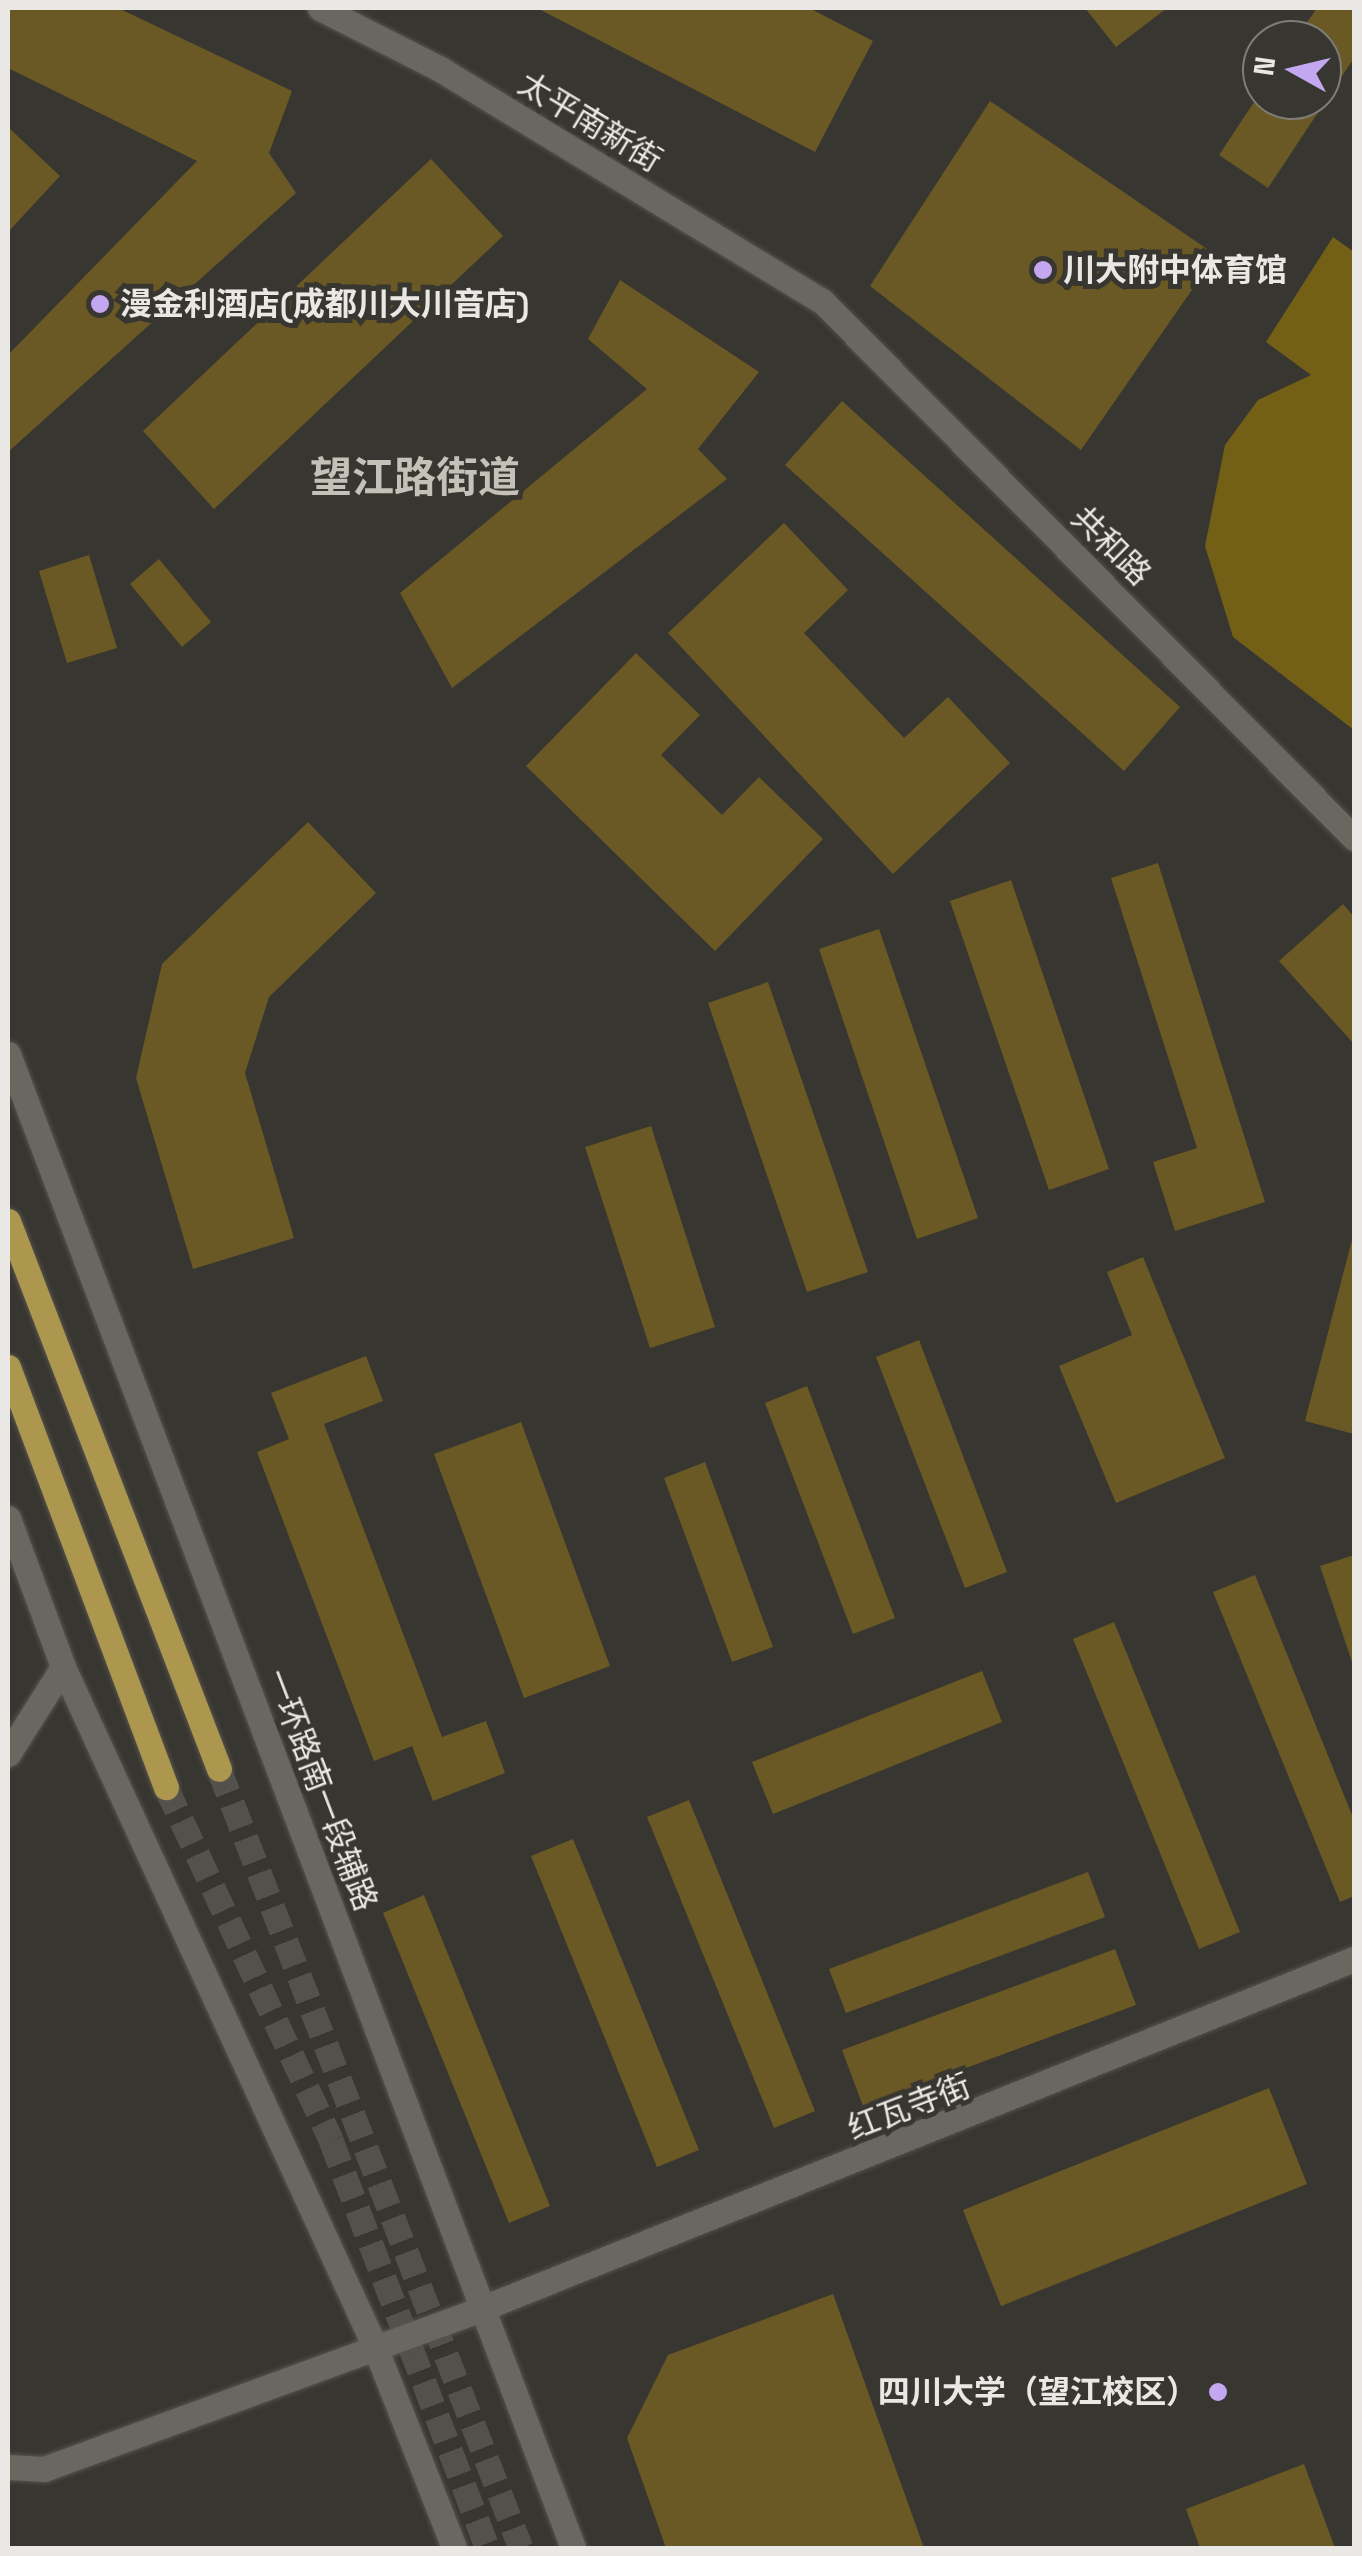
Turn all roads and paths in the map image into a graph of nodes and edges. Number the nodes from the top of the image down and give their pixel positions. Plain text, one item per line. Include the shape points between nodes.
1 (320, 8) edge
2 (822, 301) joint
3 (1354, 838) edge
4 (8, 1054) edge
5 (8, 1221) edge
6 (8, 1367) edge
7 (8, 1518) edge
8 (63, 1667) junction
9 (8, 1754) edge
10 (219, 1770) tunnel mouth
11 (166, 1787) tunnel mouth
12 (1354, 1959) edge
13 (483, 2308) junction
14 (376, 2347) junction
15 (8, 2467) edge
16 (454, 2548) edge
17 (573, 2548) edge

1 - 2 street, 太平南新街 via 440,68
2 - 3 street, 共和路
4 - 13 street, 一环路南一段辅路
5 - 10 main road
6 - 11 main road
7 - 8 street
8 - 9 street
8 - 14 street
12 - 13 street, 红瓦寺街
13 - 14 street, 红瓦寺街
13 - 17 street, 一环路南一段辅路
14 - 15 street, 红瓦寺街 via 44,2469
14 - 16 street

